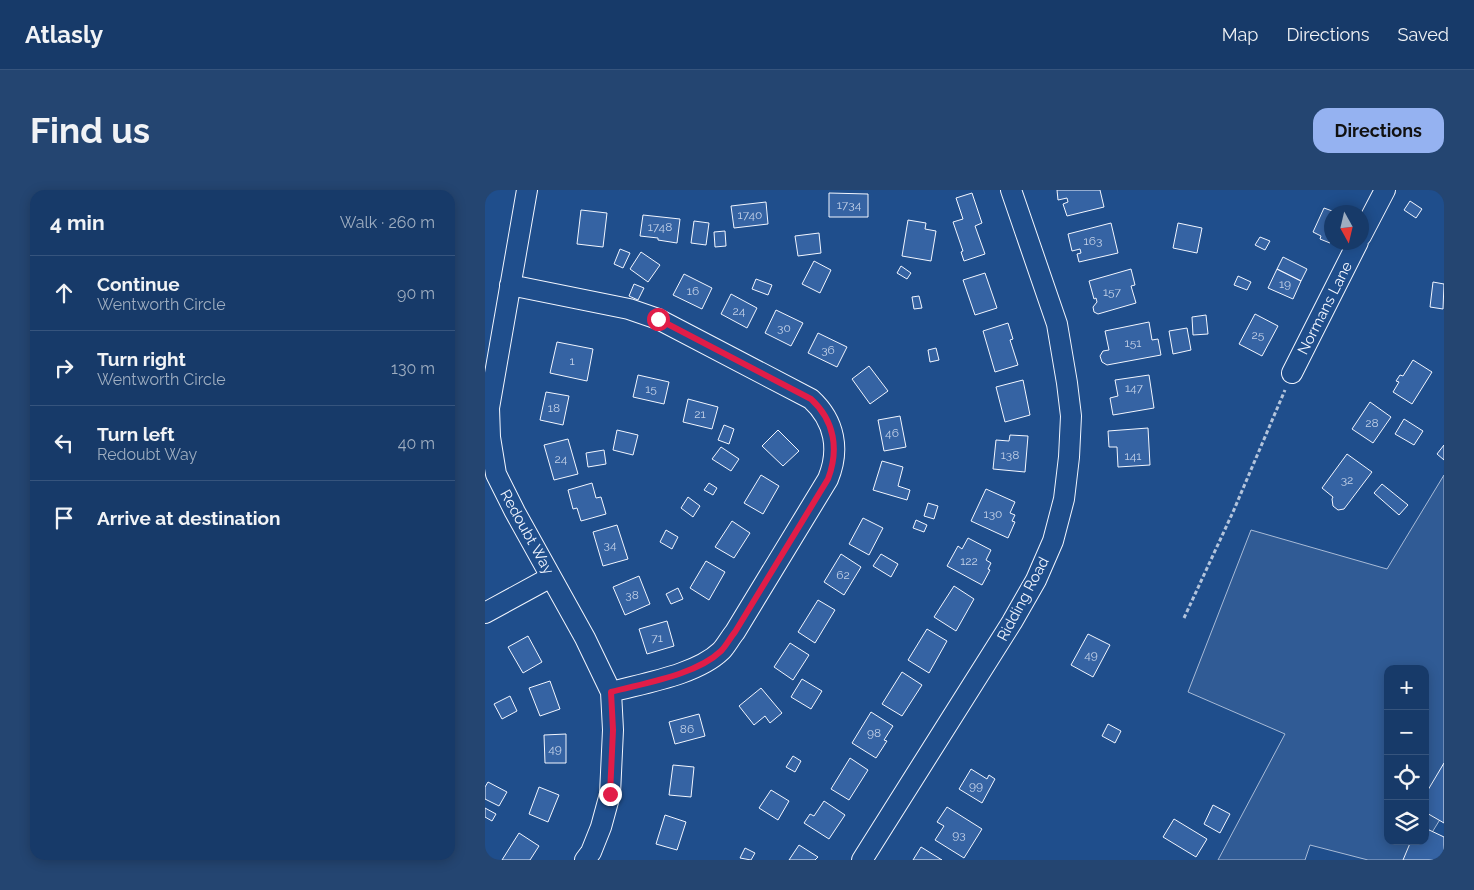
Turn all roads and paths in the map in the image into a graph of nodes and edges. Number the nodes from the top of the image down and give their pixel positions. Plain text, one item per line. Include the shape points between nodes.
1 (527, 190) edge
2 (1011, 190) edge
3 (1385, 190) edge
4 (1369, 221) edge
5 (1354, 250) edge
6 (510, 285) junction
7 (1292, 373) joint
8 (487, 408) edge
9 (551, 577) junction
10 (485, 613) edge
11 (1184, 618) dead end
12 (611, 692) junction
13 (594, 857) edge
14 (862, 860) edge

1 - 6 street, Redoubt Way
2 - 14 street, Ridding Road via 1057,324 1071,416 1064,499 1053,541 1036,580
3 - 4 street
5 - 7 street, Normans Lane
6 - 8 street, Redoubt Way
6 - 12 street via 629,309 658,319 811,399 826,416 833,437 834,458 828,479 721,651 689,671
7 - 11 path
8 - 9 street, Redoubt Way via 496,474
9 - 10 street
9 - 12 street, Redoubt Way
12 - 13 street, Redoubt Way via 610,794

